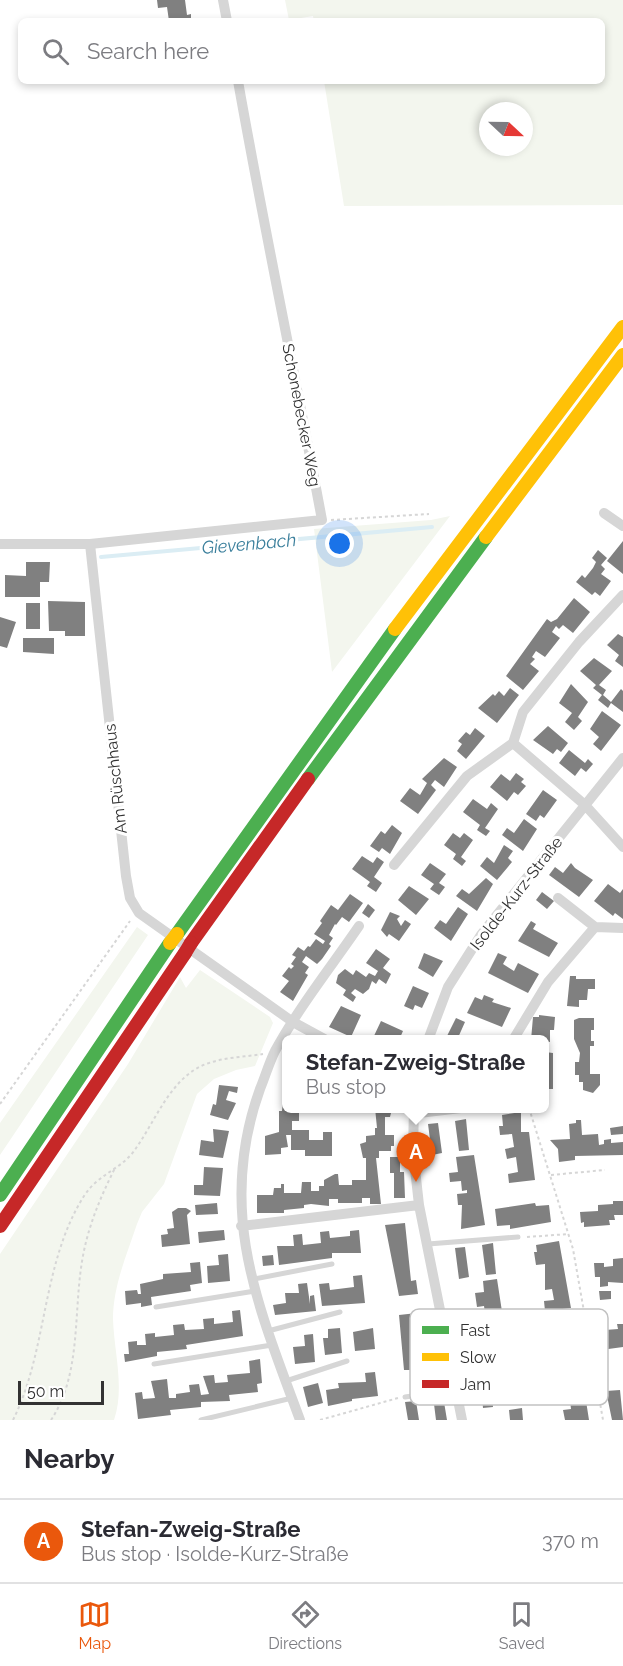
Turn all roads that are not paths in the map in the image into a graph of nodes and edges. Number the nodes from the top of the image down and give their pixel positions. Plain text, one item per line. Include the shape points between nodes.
1 (224, 0) edge
2 (227, 18) edge
3 (238, 84) edge
4 (623, 310) edge
5 (623, 327) edge
6 (623, 355) edge
7 (555, 415) junction
8 (604, 513) dead end
9 (623, 526) edge
10 (0, 544) edge
11 (90, 544) junction
12 (623, 595) edge
13 (513, 743) junction
14 (623, 758) edge
15 (585, 805) junction
16 (623, 847) edge
17 (394, 865) dead end
18 (558, 898) dead end
19 (359, 926) dead end
20 (595, 927) junction
21 (623, 928) edge
22 (293, 1022) junction
23 (285, 1035) edge
24 (317, 1035) edge
25 (430, 1035) edge
26 (516, 1035) edge
27 (282, 1040) edge
28 (413, 1113) edge
29 (3, 1189) edge
30 (419, 1205) junction
31 (0, 1226) edge
32 (241, 1226) junction
33 (518, 1237) road end
34 (428, 1244) junction
35 (332, 1264) dead end
36 (252, 1280) junction
37 (255, 1291) junction
38 (156, 1306) dead end
39 (440, 1309) edge
40 (340, 1312) dead end
41 (268, 1331) junction
42 (272, 1345) junction
43 (347, 1361) dead end
44 (154, 1364) dead end
45 (286, 1381) junction
46 (410, 1396) edge
47 (405, 1397) road end
48 (292, 1398) junction
49 (458, 1405) edge
50 (201, 1420) edge
51 (300, 1420) edge
52 (462, 1420) edge

1 - 2 street
3 - 11 street, Schonebecker Weg via 322,520
4 - 7 highway via 577,370
5 - 7 highway
6 - 31 highway via 395,658 188,948
7 - 29 highway via 385,643 174,939
8 - 9 street
10 - 11 street
11 - 22 street, Am Rüschhaus via 126,876 133,907
12 - 13 street via 523,712
13 - 15 street
13 - 17 street via 467,776
14 - 15 street, Isolde-Kurz-Straße
15 - 16 street
15 - 25 street, Isolde-Kurz-Straße via 481,935 448,987
18 - 20 street
19 - 22 street
20 - 21 street
20 - 26 street via 548,982
22 - 23 street
22 - 24 street
27 - 32 street via 251,1116 242,1160
28 - 30 street
30 - 32 street
30 - 34 street
32 - 36 street
33 - 34 lane
34 - 39 street
35 - 36 lane
36 - 37 street
37 - 38 lane
37 - 41 street
40 - 41 lane
41 - 42 street
42 - 44 lane
42 - 45 street
43 - 45 lane
45 - 48 street
46 - 47 lane
48 - 50 lane
48 - 51 street
49 - 52 street

